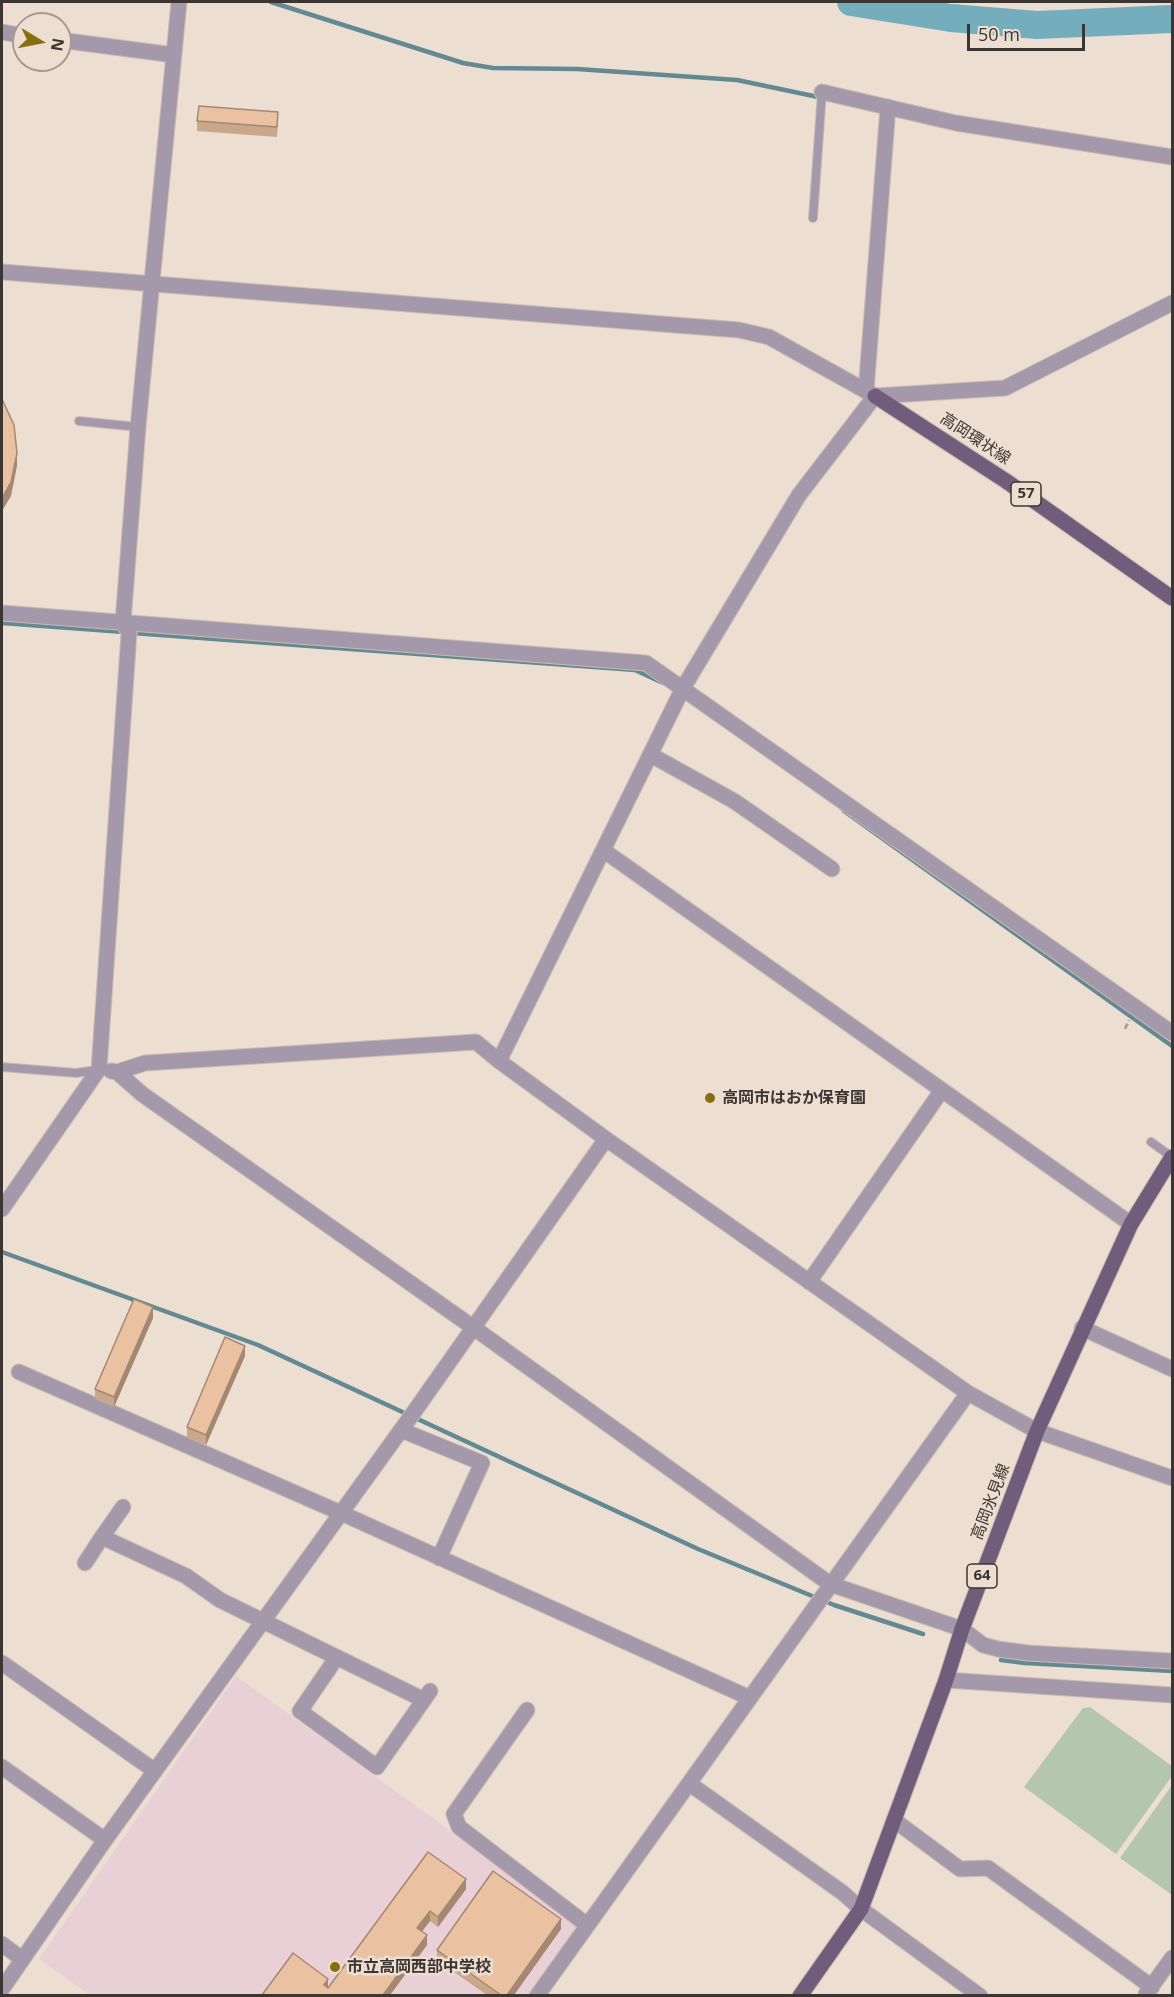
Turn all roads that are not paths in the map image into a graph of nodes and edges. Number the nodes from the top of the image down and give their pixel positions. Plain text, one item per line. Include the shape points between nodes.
1 (179, 2) edge
2 (72, 42) edge
3 (174, 55) junction
4 (821, 97) joint
5 (887, 111) junction
6 (1173, 157) edge
7 (813, 218) dead end
8 (2, 272) edge
9 (153, 284) junction
10 (1173, 303) edge
11 (871, 393) junction
12 (79, 421) dead end
13 (138, 427) junction
14 (1173, 598) edge
15 (2, 613) edge
16 (126, 627) junction
17 (682, 689) junction
18 (651, 755) junction
19 (603, 850) junction
20 (832, 869) dead end
21 (1173, 1033) edge
22 (499, 1061) junction
23 (2, 1067) edge
24 (99, 1070) junction
25 (117, 1072) junction
26 (942, 1090) junction
27 (606, 1139) junction
28 (1151, 1142) dead end
29 (1172, 1157) edge
30 (2, 1209) edge
31 (1131, 1224) junction
32 (809, 1282) junction
33 (474, 1328) junction
34 (1082, 1328) junction
35 (1173, 1369) edge
36 (19, 1372) dead end
37 (968, 1393) junction
38 (402, 1428) junction
39 (1037, 1431) junction
40 (1173, 1478) edge
41 (123, 1507) dead end
42 (341, 1513) junction
43 (102, 1537) junction
44 (439, 1558) junction
45 (85, 1563) dead end
46 (827, 1589) junction
47 (264, 1621) junction
48 (962, 1629) junction
49 (337, 1657) junction
50 (1173, 1661) edge
51 (2, 1663) edge
52 (946, 1680) junction
53 (1173, 1695) edge
54 (750, 1698) junction
55 (527, 1710) dead end
56 (2, 1767) edge
57 (155, 1771) junction
58 (690, 1784) junction
59 (894, 1820) junction
60 (105, 1840) junction
61 (861, 1909) junction
62 (587, 1925) junction
63 (2, 1944) edge
64 (1173, 1958) edge
65 (22, 1959) junction
66 (2, 1989) edge
67 (1149, 1991) edge
68 (537, 1995) edge
69 (800, 1995) edge
70 (980, 1995) edge

1 - 3 street
2 - 3 street
3 - 9 street
4 - 5 street
4 - 7 lane
5 - 6 street
5 - 11 street
8 - 9 street
9 - 11 street via 739,330 769,337
9 - 13 street
10 - 11 street via 1005,388
11 - 14 main road, 高岡環状線 / 57 via 1006,481
11 - 17 street via 799,495
12 - 13 lane
13 - 16 street
15 - 16 street
16 - 17 street via 646,663
16 - 24 street via 128,654
17 - 18 street
17 - 21 street via 1130,999
18 - 19 street
18 - 20 street via 734,801
19 - 22 street
19 - 26 street
22 - 25 street via 476,1042 145,1063
22 - 27 street
23 - 24 lane via 76,1073
24 - 25 street
24 - 30 street
25 - 33 street via 142,1094
26 - 31 street
26 - 32 street
27 - 32 street
27 - 33 street
28 - 29 lane
29 - 31 main road, 高岡氷見線 / 64
31 - 34 main road, 高岡氷見線 / 64
32 - 37 street
33 - 38 street
33 - 46 street
34 - 35 street
34 - 39 main road, 高岡氷見線 / 64
36 - 42 street
37 - 39 street
37 - 46 street
38 - 42 street
38 - 44 street via 482,1463
39 - 40 street
39 - 48 main road, 高岡氷見線 / 64
41 - 43 street
42 - 44 street
42 - 47 street
43 - 45 street
43 - 47 street via 186,1576 220,1600
44 - 54 street
46 - 48 street
46 - 54 street
47 - 49 street
47 - 57 street
48 - 50 street via 983,1645 998,1649
48 - 52 main road, 高岡氷見線 / 64
49 - 49 street via 427,1695 377,1767 300,1711
51 - 57 street
52 - 53 street
52 - 59 main road, 高岡氷見線 / 64
54 - 58 street
55 - 62 street via 454,1814 459,1827
56 - 60 street
57 - 60 street
58 - 61 street
58 - 62 street
59 - 61 main road, 高岡氷見線 / 64
59 - 67 street via 960,1869 988,1868
60 - 65 street
61 - 69 main road, 高岡氷見線 / 64
61 - 70 street
62 - 68 street
63 - 65 street
64 - 67 street
65 - 66 street

